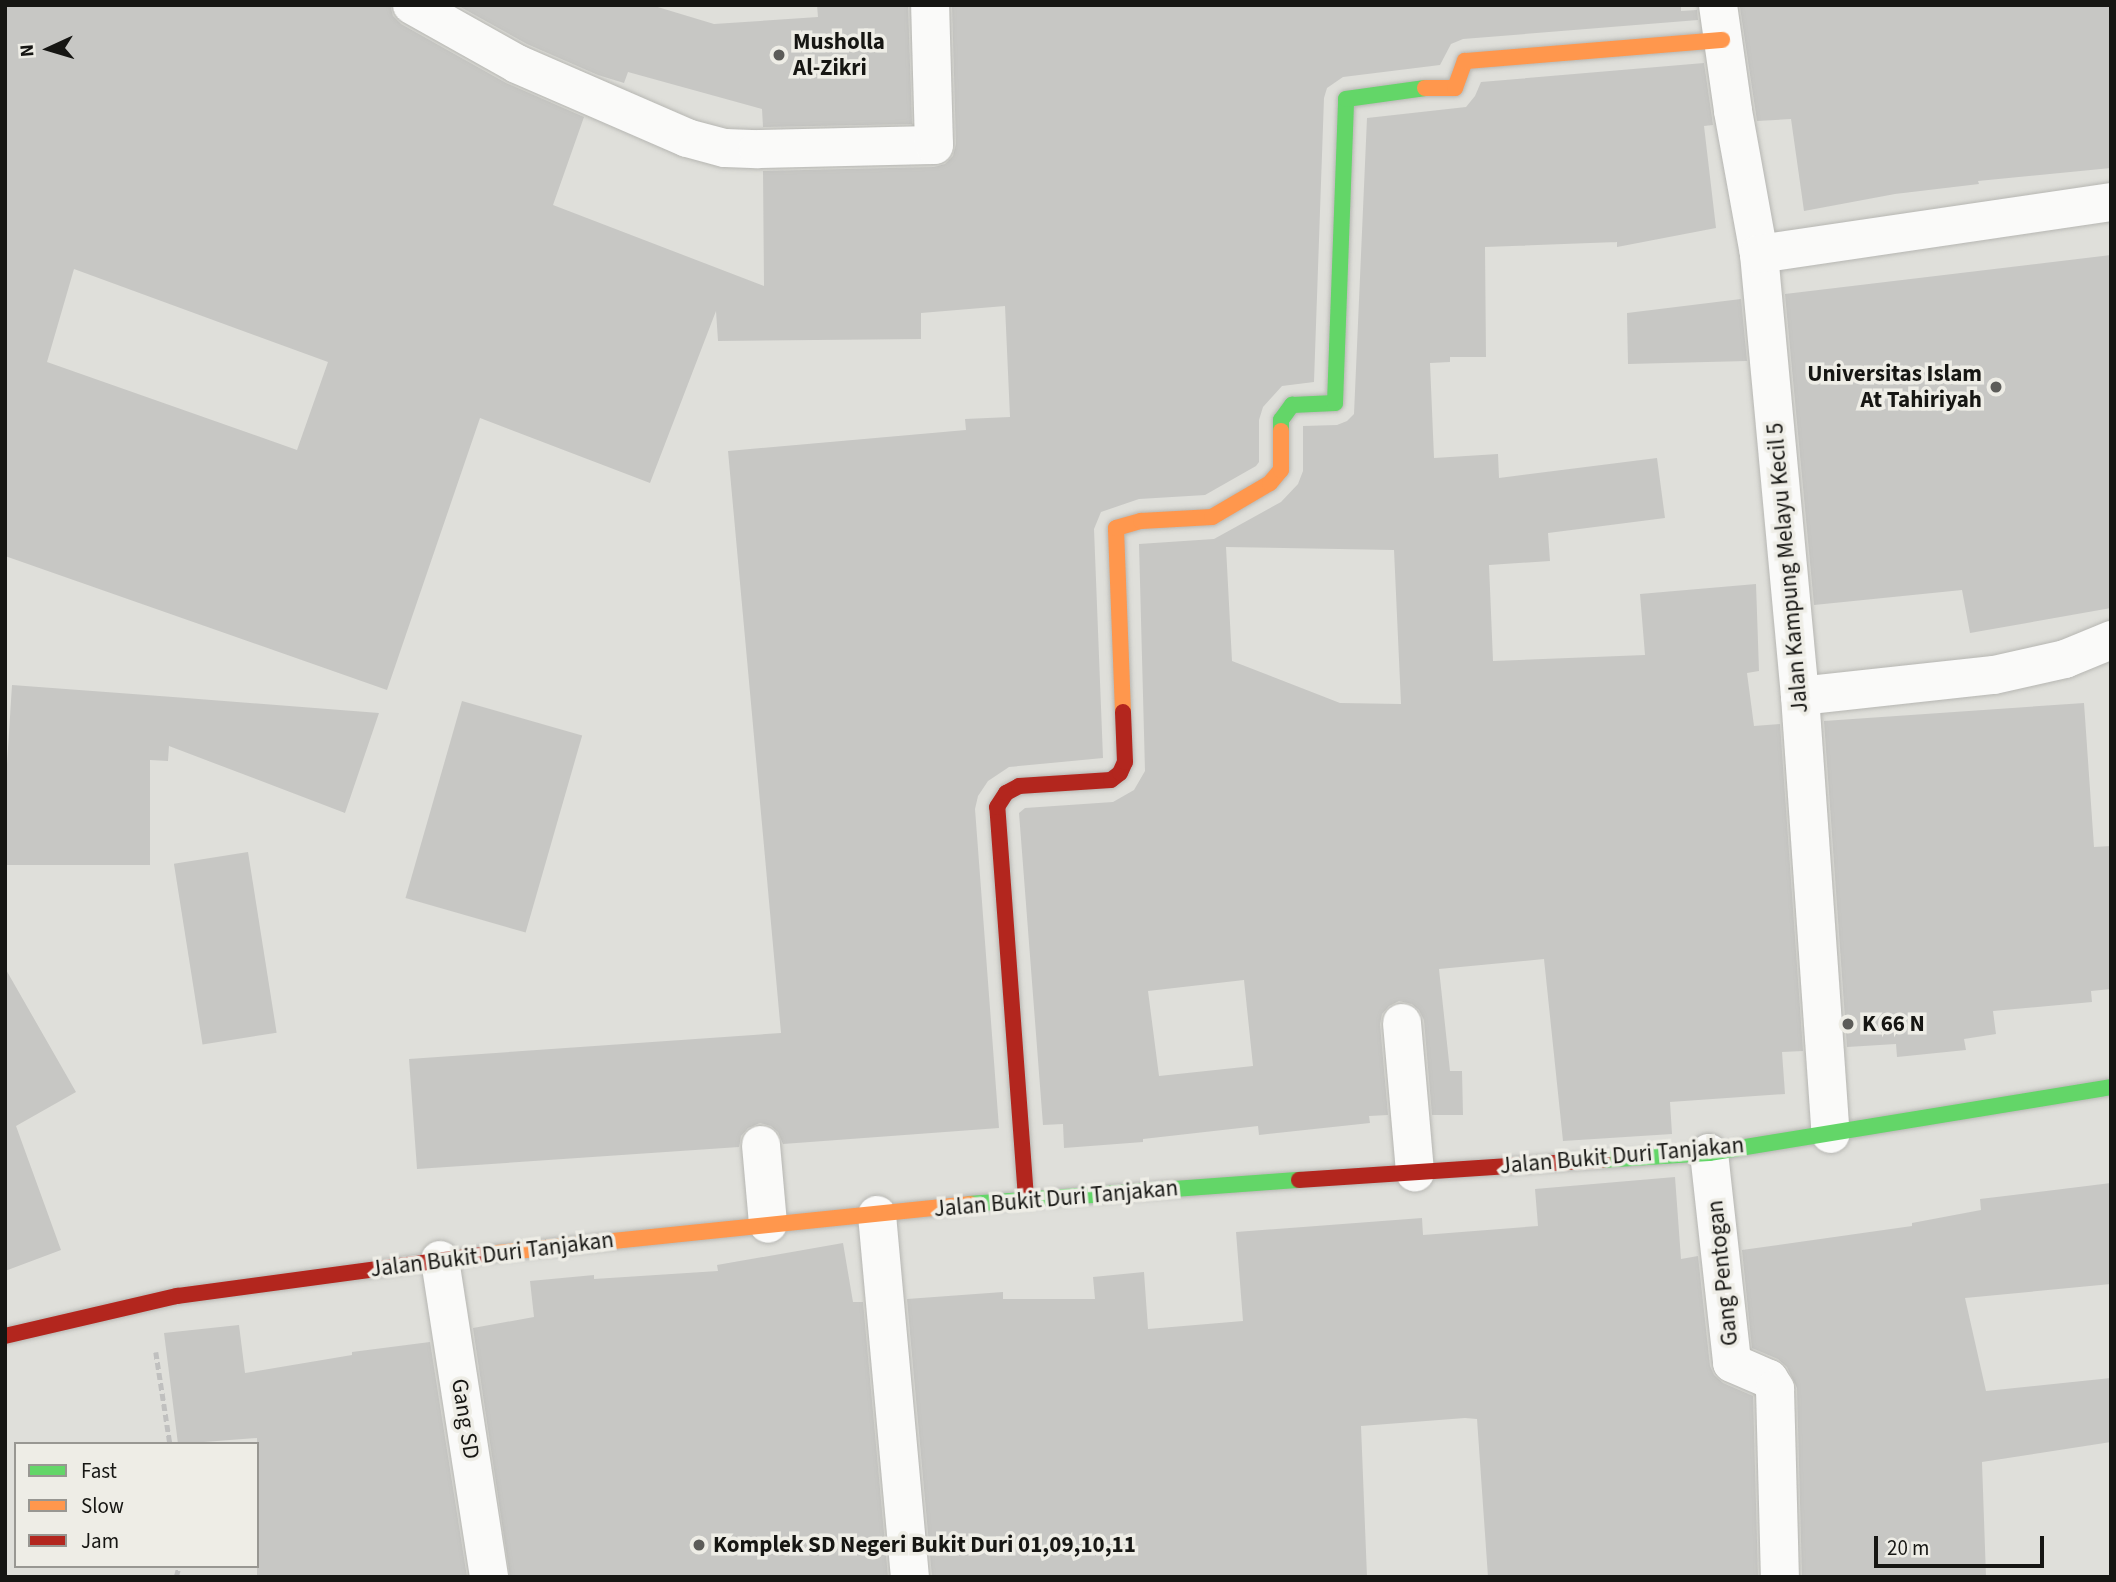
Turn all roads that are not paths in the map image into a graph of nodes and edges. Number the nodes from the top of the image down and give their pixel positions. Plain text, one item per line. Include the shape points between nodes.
1 (412, 5) edge
2 (930, 5) edge
3 (1720, 22) edge
4 (2111, 202) edge
5 (1759, 254) junction
6 (2111, 640) edge
7 (1800, 696) junction
8 (1402, 1023) dead end
9 (2111, 1087) edge
10 (1831, 1134) junction
11 (761, 1145) dead end
12 (1709, 1153) junction
13 (1415, 1172) junction
14 (1026, 1198) junction
15 (877, 1216) junction
16 (768, 1224) junction
17 (440, 1260) junction
18 (5, 1336) edge
19 (489, 1577) edge
20 (910, 1577) edge
21 (1780, 1577) edge

1 - 2 street via 517,64 687,138 725,148 758,149 934,145
3 - 5 street, Jalan Kampung Melayu Kecil 5
3 - 14 street via 1465,61 1455,89 1431,87 1346,99 1335,403 1292,405 1281,420 1280,470 1270,484 1212,517 1142,521 1115,528 1125,762 1111,780 1019,786 1006,793 997,807
4 - 5 street
5 - 7 street, Jalan Kampung Melayu Kecil 5
6 - 7 street via 2065,659 1994,675
7 - 10 street, Jalan Kampung Melayu Kecil 5
8 - 13 street
9 - 10 street, Jalan Bukit Duri Tanjakan
10 - 12 street, Jalan Bukit Duri Tanjakan
11 - 16 street
12 - 13 street, Jalan Bukit Duri Tanjakan
12 - 21 street, Gang Pentogan via 1732,1363 1769,1379 1775,1389
13 - 14 street, Jalan Bukit Duri Tanjakan
14 - 15 street, Jalan Bukit Duri Tanjakan
15 - 16 street, Jalan Bukit Duri Tanjakan
15 - 20 street
16 - 17 street, Jalan Bukit Duri Tanjakan
17 - 18 street, Jalan Bukit Duri Tanjakan via 177,1296
17 - 19 street, Gang SD

